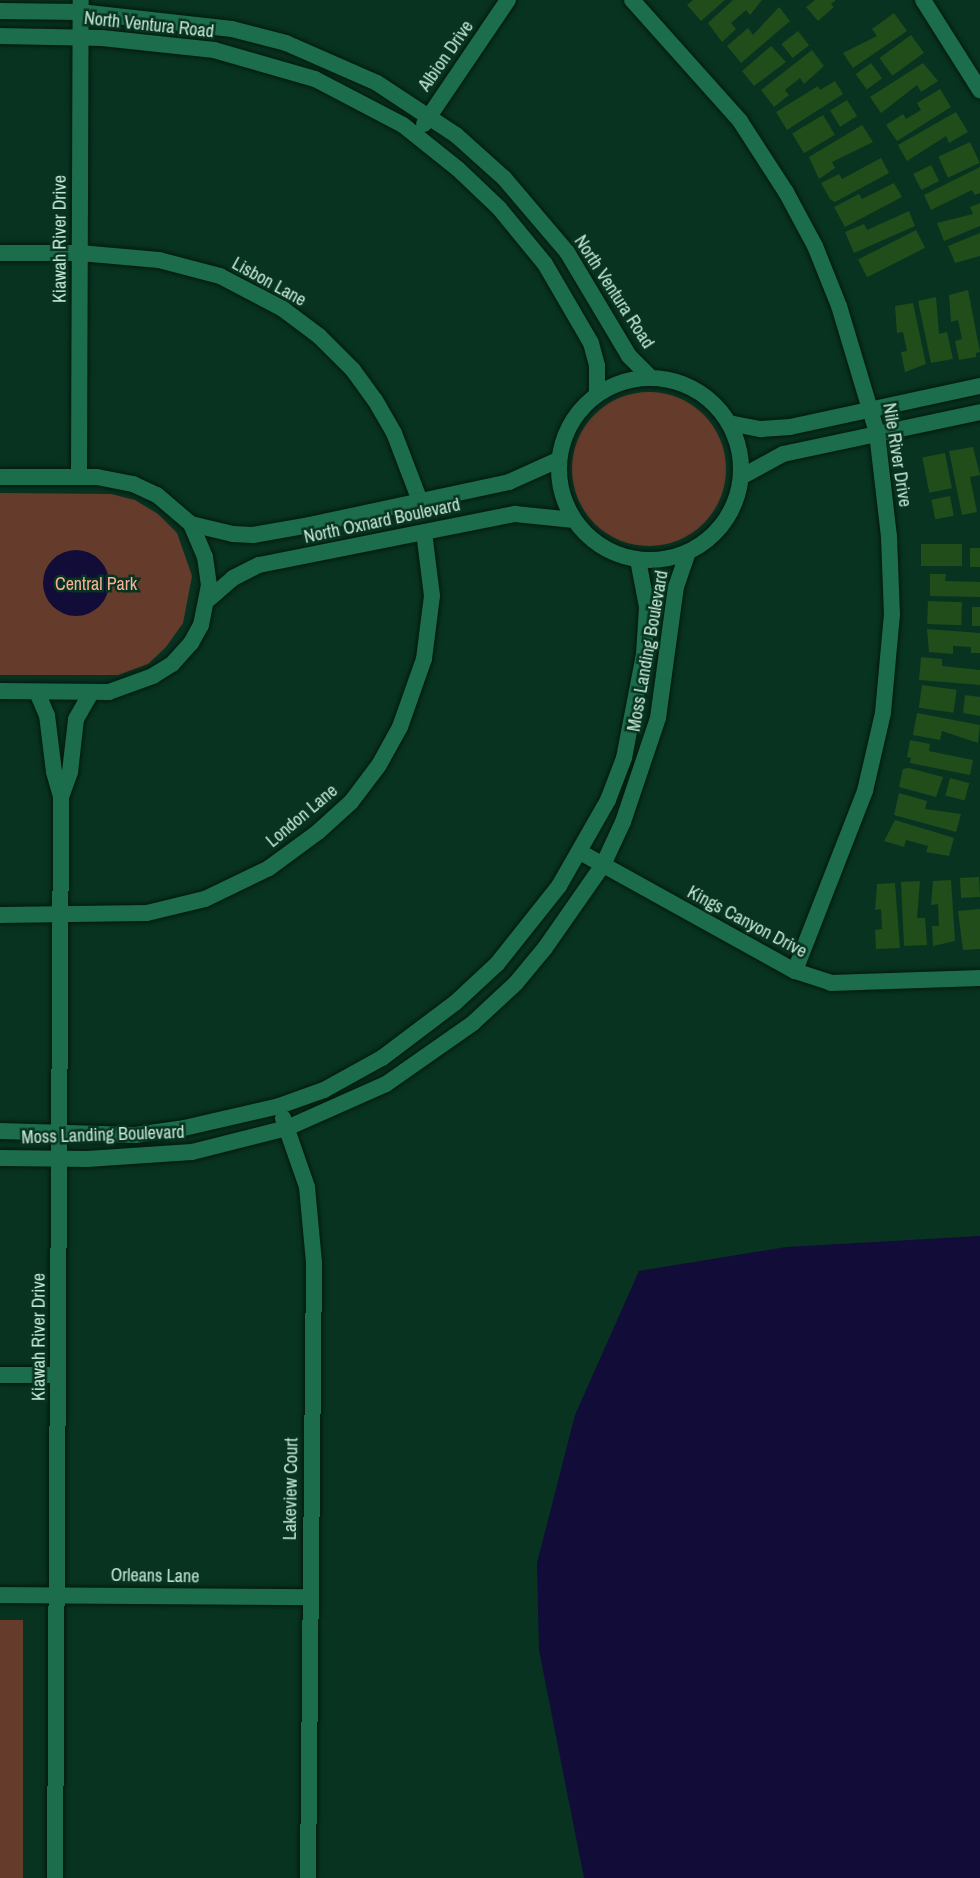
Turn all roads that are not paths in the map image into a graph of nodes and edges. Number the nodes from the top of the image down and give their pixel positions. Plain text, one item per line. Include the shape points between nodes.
1 (508, 0) edge
2 (632, 0) edge
3 (923, 0) edge
4 (80, 6) edge
5 (0, 11) edge
6 (0, 36) edge
7 (81, 37) junction
8 (980, 90) edge
9 (429, 115) junction
10 (417, 135) junction
11 (0, 253) edge
12 (80, 253) junction
13 (650, 377) junction
14 (980, 386) edge
15 (597, 394) junction
16 (872, 409) junction
17 (980, 412) edge
18 (729, 423) junction
19 (877, 433) junction
20 (558, 460) junction
21 (0, 477) edge
22 (79, 477) junction
23 (741, 477) junction
24 (420, 501) junction
25 (573, 520) junction
26 (191, 524) junction
27 (424, 531) junction
28 (688, 553) junction
29 (638, 560) junction
30 (209, 599) junction
31 (0, 692) edge
32 (37, 692) junction
33 (91, 693) junction
34 (61, 797) junction
35 (580, 852) junction
36 (603, 865) junction
37 (0, 915) edge
38 (59, 915) junction
39 (795, 972) junction
40 (980, 978) edge
41 (279, 1106) junction
42 (287, 1128) junction
43 (0, 1131) edge
44 (59, 1134) junction
45 (0, 1158) edge
46 (60, 1158) junction
47 (0, 1375) edge
48 (58, 1375) junction
49 (0, 1595) edge
50 (58, 1595) junction
51 (309, 1597) junction
52 (56, 1878) edge
53 (308, 1878) edge

1 - 9 street, Albion Drive
2 - 16 street, Nile River Drive via 740,121 786,192 815,246 854,346
3 - 8 street
4 - 5 street, North Ventura Road
4 - 7 street, Kiawah River Drive
4 - 9 street, North Ventura Road via 176,20 286,43 377,83
6 - 7 street, North Ventura Road
7 - 10 street, North Ventura Road via 167,42 264,61 349,94
7 - 12 street, Kiawah River Drive
9 - 10 street, Albion Drive
9 - 13 street, North Ventura Road via 504,178 540,217 584,275 629,356
10 - 15 street, North Ventura Road via 499,208 545,264 591,343 597,366
11 - 12 street, Lisbon Lane
12 - 22 street, Kiawah River Drive
12 - 24 street, Lisbon Lane via 159,260 220,276 283,309 320,336 375,400 394,433
13 - 15 street via 614,385
13 - 18 street via 681,383 708,399
14 - 16 street
15 - 20 street via 578,412 565,435
16 - 18 street via 784,427 761,429
16 - 19 street, Nile River Drive
17 - 19 street
18 - 23 street
19 - 23 street via 783,454
19 - 39 street, Nile River Drive via 889,537 892,614 883,713 865,791
20 - 24 street, North Oxnard Boulevard via 509,482
20 - 25 street via 564,499
21 - 22 street
22 - 26 street via 134,484 157,495
23 - 28 street via 725,522
24 - 26 street, North Oxnard Boulevard via 253,535
25 - 27 street, North Oxnard Boulevard via 516,513
25 - 29 street via 591,539 613,553
26 - 30 street via 205,557
27 - 30 street, North Oxnard Boulevard via 259,565 233,578
27 - 38 street, London Lane via 432,596 424,659 400,727 379,765 351,802 269,868 205,899 147,913
28 - 29 street via 663,560
28 - 36 street, Moss Landing Boulevard via 676,587 658,718 646,762
29 - 35 street, Moss Landing Boulevard via 647,607 636,705 624,758
30 - 33 street via 191,644 172,663 135,684
31 - 32 street
32 - 33 street
32 - 34 street, Kiawah River Drive via 47,715
33 - 34 street, Kiawah River Drive via 76,719 70,772
34 - 38 street, Kiawah River Drive
35 - 36 street, Kings Canyon Drive
35 - 41 street, Moss Landing Boulevard via 560,886 497,964 455,1003 382,1058 324,1090
36 - 39 street, Kings Canyon Drive
36 - 42 street, Moss Landing Boulevard via 545,948 516,983 473,1023 386,1084
37 - 38 street, London Lane
38 - 44 street, Kiawah River Drive
39 - 40 street, Kings Canyon Drive via 831,983 851,984
41 - 42 street, Lakeview Court
41 - 44 street, Moss Landing Boulevard via 135,1135
42 - 46 street, Moss Landing Boulevard via 192,1152
42 - 51 street, Lakeview Court via 307,1187 313,1239
43 - 44 street, Moss Landing Boulevard
44 - 46 street, Kiawah River Drive
45 - 46 street, Moss Landing Boulevard
46 - 48 street, Kiawah River Drive
47 - 48 street
48 - 50 street, Kiawah River Drive
49 - 50 street, Orleans Lane
50 - 51 street, Orleans Lane
50 - 52 street, Kiawah River Drive
51 - 53 street, Lakeview Court

